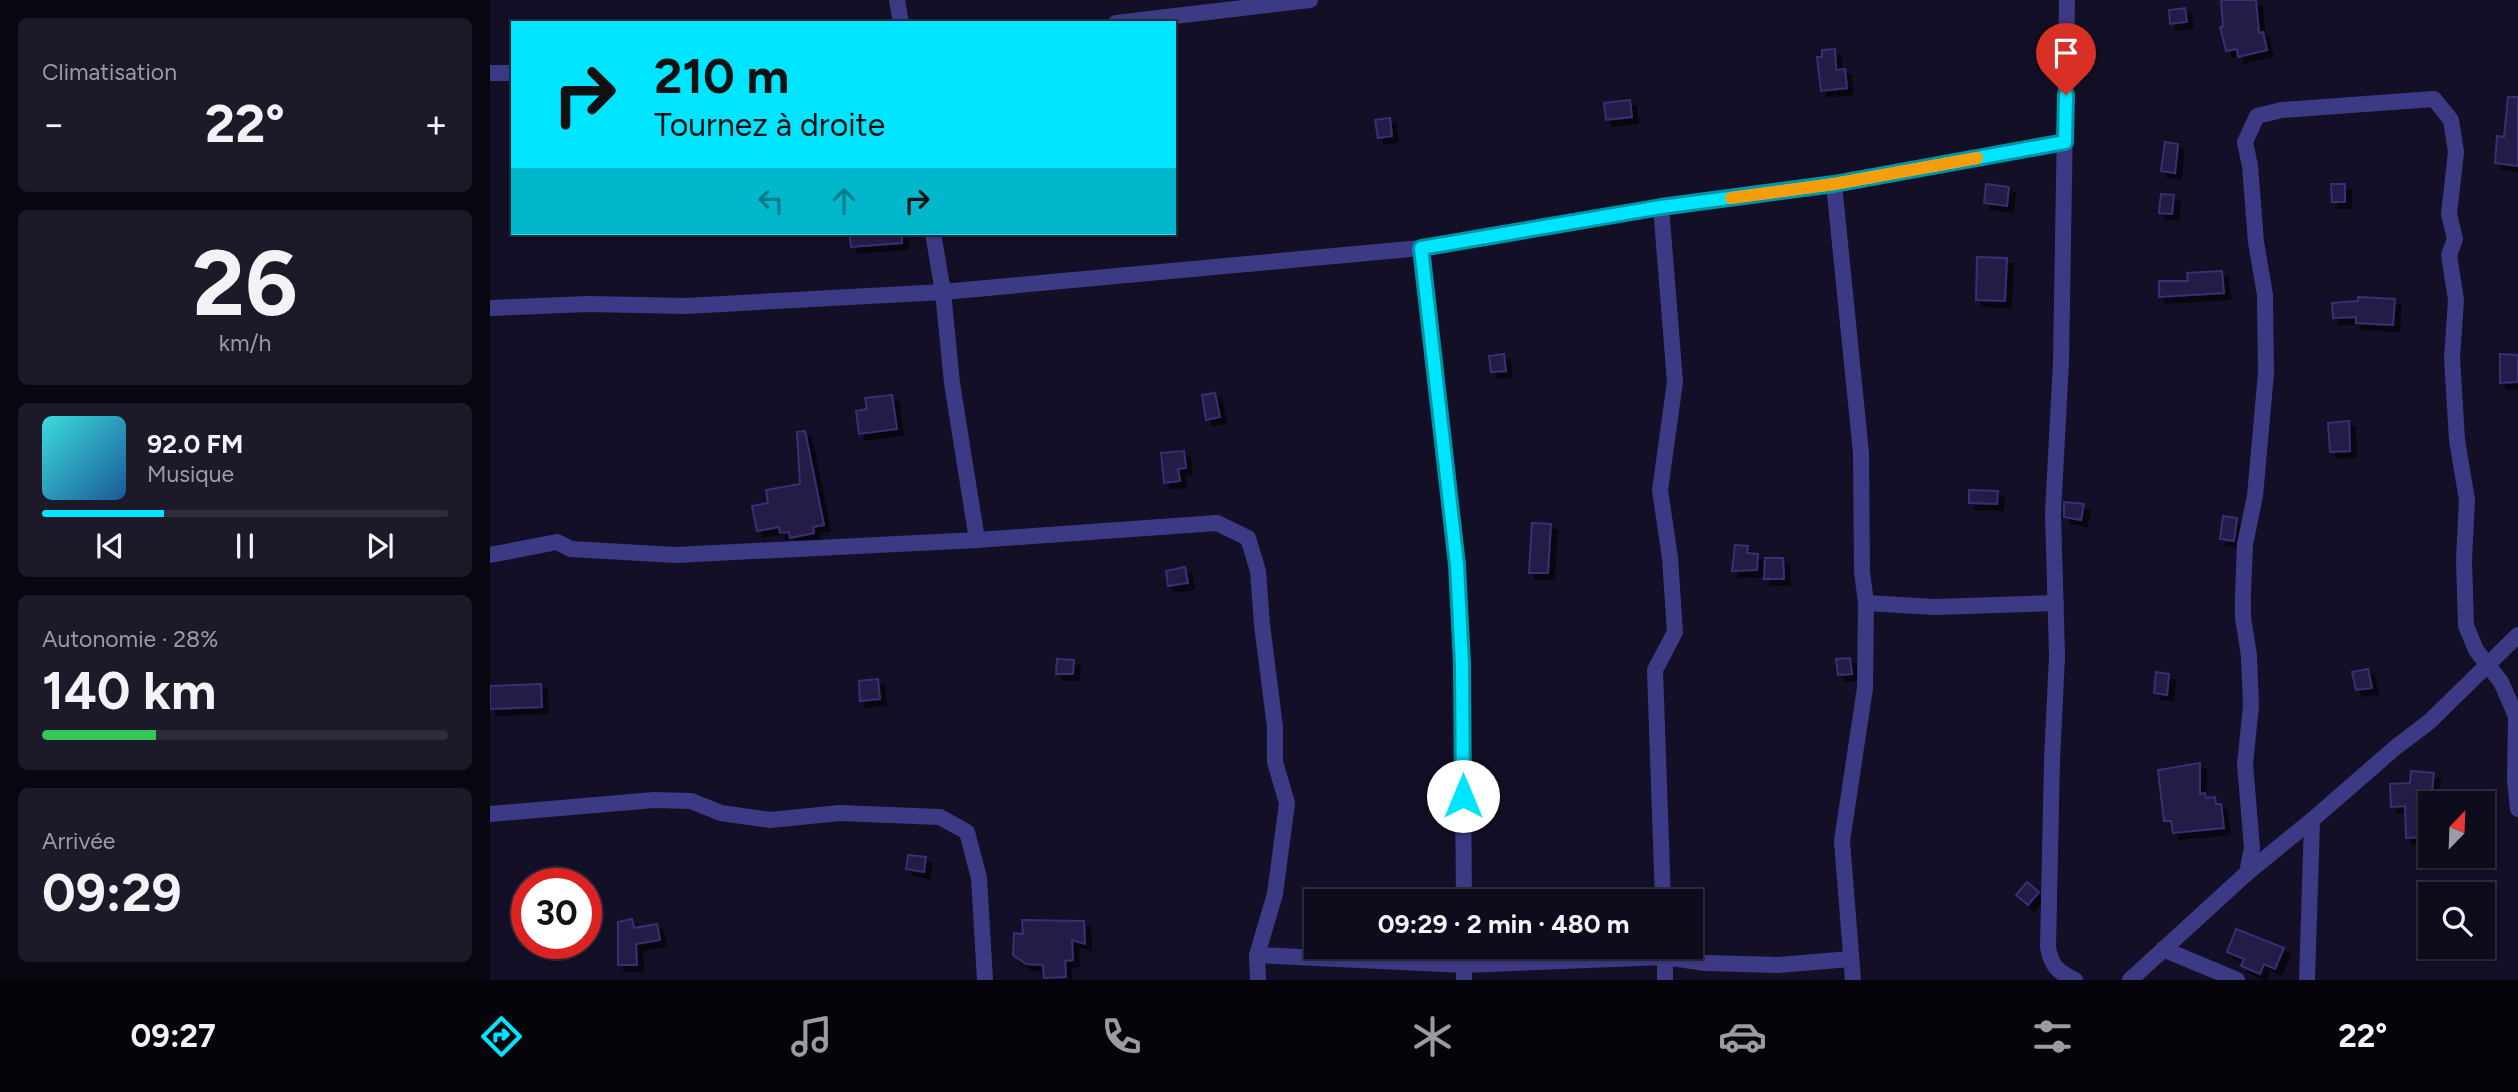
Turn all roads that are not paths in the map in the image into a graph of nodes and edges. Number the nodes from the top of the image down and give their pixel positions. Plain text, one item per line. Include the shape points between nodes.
1 (897, 0) edge
2 (1310, 0) edge
3 (2067, 0) edge
4 (901, 21) edge
5 (1133, 21) edge
6 (490, 73) edge
7 (511, 73) edge
8 (2065, 142) junction
9 (1834, 184) junction
10 (1661, 207) junction
11 (933, 235) edge
12 (1421, 248) junction
13 (943, 292) junction
14 (490, 308) edge
15 (976, 540) junction
16 (490, 555) edge
17 (1866, 603) junction
18 (2056, 603) junction
19 (2518, 635) edge
20 (2487, 664) junction
21 (2518, 809) edge
22 (490, 814) edge
23 (2312, 820) junction
24 (2247, 873) junction
25 (1464, 889) edge
26 (1663, 889) edge
27 (2163, 949) junction
28 (1257, 955) junction
29 (1850, 958) junction
30 (1595, 959) edge
31 (1665, 959) edge
32 (1690, 959) edge
33 (1464, 972) edge
34 (2205, 973) edge
35 (985, 980) edge
36 (1258, 980) edge
37 (1665, 980) edge
38 (1853, 980) edge
39 (2075, 980) edge
40 (2130, 980) edge
41 (2237, 980) edge
42 (2307, 980) edge

1 - 4 street
2 - 5 street
3 - 8 street
6 - 7 street
8 - 9 street
8 - 18 street via 2053,513
9 - 10 street
9 - 17 street via 1861,453
10 - 12 street
10 - 26 street via 1675,382 1660,489 1675,632 1655,670
11 - 13 street
12 - 13 street
12 - 25 street via 1457,565
13 - 14 street via 686,306
13 - 15 street
15 - 16 street via 676,555 571,549 557,542
15 - 28 street via 1217,523 1248,538 1258,571 1275,762 1287,803 1275,894
17 - 18 street via 1934,607
17 - 29 street via 1865,688 1842,841
18 - 39 street via 2048,947 2051,964
19 - 20 street
20 - 21 street via 2516,716
20 - 23 street via 2429,722
20 - 24 street via 2466,626 2467,500 2457,440 2452,358 2456,300 2449,256 2455,239 2449,214 2456,152 2451,120 2434,99 2257,116 2245,142 2264,295 2266,373 2243,594 2251,706 2245,764 2252,848
22 - 35 street via 654,800 691,801 721,813 770,820 840,813 940,817 967,832 979,878
23 - 24 street
23 - 42 street
24 - 27 street
27 - 34 street
27 - 40 street
28 - 33 street
28 - 36 street
29 - 32 street via 1779,965
29 - 38 street
30 - 33 street
31 - 37 street
34 - 41 street

